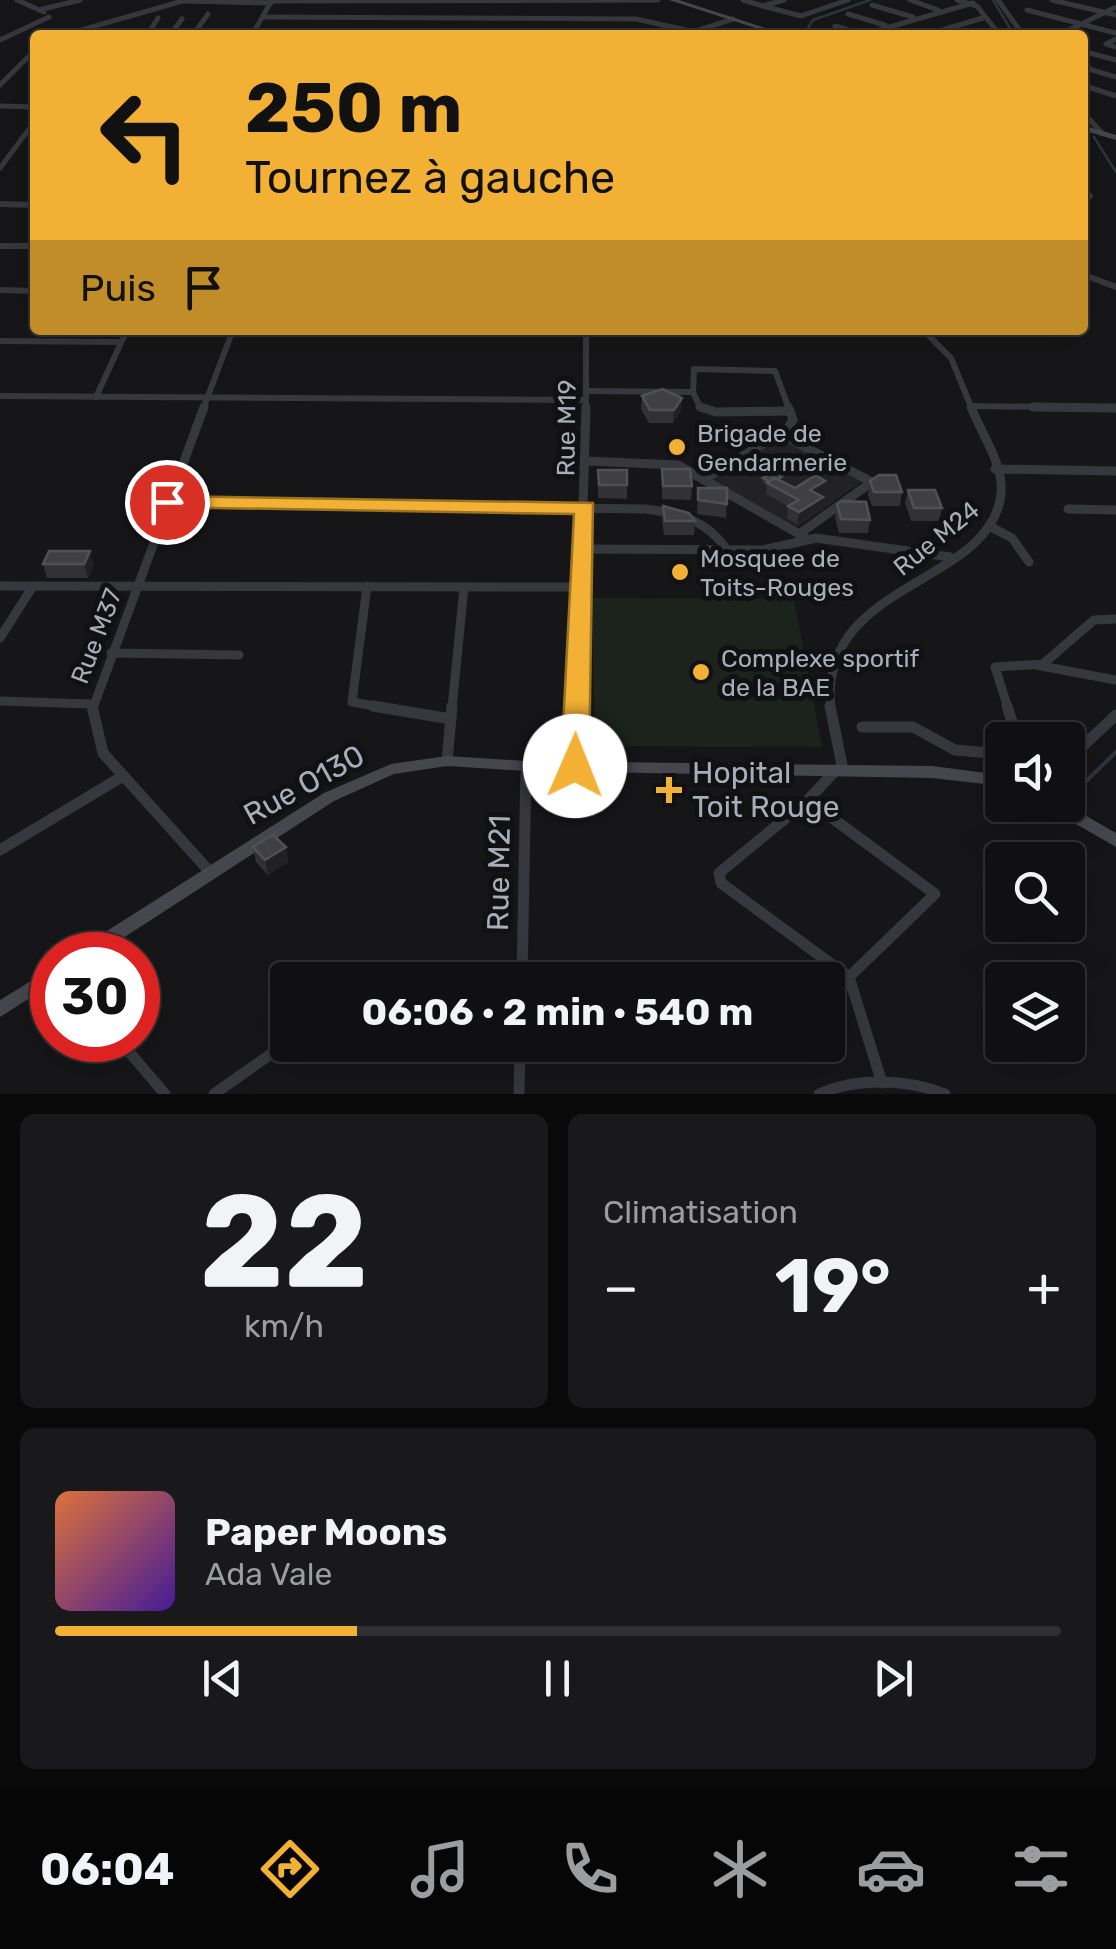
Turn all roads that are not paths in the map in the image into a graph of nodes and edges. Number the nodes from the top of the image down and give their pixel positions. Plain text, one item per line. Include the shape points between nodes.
1 (16, 0) edge
2 (80, 0) edge
3 (658, 0) edge
4 (672, 0) edge
5 (743, 0) edge
6 (784, 0) edge
7 (848, 0) edge
8 (910, 0) edge
9 (957, 0) edge
10 (998, 0) edge
11 (1052, 0) edge
12 (1080, 0) edge
13 (184, 1) edge
14 (271, 1) edge
15 (974, 2) edge
16 (1072, 4) junction
17 (872, 5) dead end
18 (763, 6) junction
19 (1116, 7) edge
20 (39, 10) junction
21 (1027, 10) dead end
22 (941, 11) junction
23 (1108, 12) junction
24 (208, 14) dead end
25 (848, 14) dead end
26 (1116, 15) edge
27 (264, 17) junction
28 (158, 18) dead end
29 (916, 18) junction
30 (983, 18) junction
31 (734, 19) junction
32 (182, 20) dead end
33 (1083, 25) junction
34 (835, 26) dead end
35 (888, 26) junction
36 (82, 30) edge
37 (150, 30) edge
38 (174, 30) edge
39 (197, 30) edge
40 (255, 30) edge
41 (685, 30) edge
42 (700, 30) edge
43 (768, 30) edge
44 (847, 30) edge
45 (877, 30) edge
46 (943, 30) edge
47 (995, 30) edge
48 (1019, 30) edge
49 (1071, 30) edge
50 (3, 36) edge
51 (1116, 36) edge
52 (1116, 47) edge
53 (1088, 53) edge
54 (30, 55) edge
55 (1116, 60) edge
56 (1088, 69) edge
57 (1116, 77) edge
58 (0, 86) edge
59 (1088, 87) edge
60 (1116, 96) edge
61 (0, 106) edge
62 (30, 106) edge
63 (1088, 118) edge
64 (30, 129) edge
65 (1088, 130) edge
66 (1102, 134) junction
67 (1116, 138) edge
68 (0, 168) edge
69 (0, 204) edge
70 (30, 205) edge
71 (0, 246) edge
72 (30, 246) edge
73 (1088, 276) edge
74 (1116, 286) edge
75 (0, 290) edge
76 (30, 290) edge
77 (124, 335) edge
78 (231, 335) edge
79 (586, 335) edge
80 (929, 335) edge
81 (0, 340) edge
82 (121, 342) junction
83 (693, 392) junction
84 (587, 395) junction
85 (0, 396) edge
86 (96, 397) junction
87 (207, 398) junction
88 (970, 406) junction
89 (1116, 408) edge
90 (790, 411) junction
91 (780, 434) junction
92 (586, 460) junction
93 (996, 470) junction
94 (1116, 471) edge
95 (703, 480) junction
96 (167, 502) junction
97 (585, 508) junction
98 (1068, 510) dead end
99 (1116, 510) edge
100 (989, 526) junction
101 (802, 536) junction
102 (582, 549) junction
103 (728, 550) junction
104 (950, 558) junction
105 (1030, 562) dead end
106 (138, 584) junction
107 (0, 586) edge
108 (33, 586) junction
109 (367, 586) junction
110 (464, 586) junction
111 (580, 588) junction
112 (1116, 619) edge
113 (0, 638) edge
114 (111, 653) junction
115 (238, 654) dead end
116 (1036, 665) junction
117 (1116, 680) edge
118 (0, 702) edge
119 (92, 704) junction
120 (1116, 714) edge
121 (451, 719) junction
122 (1012, 722) edge
123 (862, 727) dead end
124 (1085, 744) edge
125 (985, 753) edge
126 (447, 761) junction
127 (526, 766) junction
128 (575, 766) junction
129 (840, 770) junction
130 (123, 776) junction
131 (985, 778) edge
132 (808, 800) junction
133 (1084, 822) edge
134 (1116, 841) edge
135 (0, 850) edge
136 (210, 872) junction
137 (118, 932) edge
138 (522, 962) edge
139 (849, 977) junction
140 (30, 989) edge
141 (0, 1009) edge
142 (270, 1055) edge
143 (138, 1062) edge
144 (520, 1062) edge
145 (882, 1083) junction
146 (165, 1094) edge
147 (214, 1094) edge
148 (519, 1094) edge
149 (818, 1094) edge
150 (945, 1094) edge

1 - 20 street
2 - 20 street
3 - 14 street
4 - 31 street
5 - 18 street
6 - 18 street
7 - 18 street via 802,16
8 - 22 street
9 - 15 street
10 - 48 street
11 - 16 street
12 - 16 street
13 - 14 street
13 - 36 street
14 - 27 street
15 - 22 street
15 - 30 street
16 - 23 street
17 - 29 street
19 - 23 street
20 - 50 street via 49,17
21 - 33 street
22 - 29 street
23 - 26 street
23 - 33 street
24 - 39 street
25 - 35 street
27 - 40 street
27 - 41 street via 636,19
28 - 37 street
29 - 35 street
30 - 46 street
30 - 47 street
31 - 42 street
31 - 43 street
32 - 38 street
33 - 49 street
33 - 51 street
34 - 44 street
35 - 45 street
51 - 52 street via 1106,44
53 - 55 street
54 - 58 street
56 - 57 street
59 - 60 street
61 - 62 street
63 - 66 street
64 - 68 street
65 - 66 street
66 - 67 street
69 - 70 street
71 - 72 street
73 - 74 street
75 - 76 street
77 - 82 street
78 - 87 street, Rue M37
79 - 84 street, Rue M19
80 - 88 street, Rue M24 via 947,351
81 - 82 street
82 - 86 street
83 - 84 street
83 - 90 street via 700,407 711,411
83 - 90 street via 696,368 769,368 778,374
84 - 87 street
84 - 92 street, Rue M19
85 - 86 street
86 - 87 street
87 - 96 street, Rue M37
88 - 89 street
88 - 93 street, Rue M24
90 - 91 street via 793,424
91 - 95 street
91 - 101 street via 872,482
92 - 95 street via 672,463
92 - 97 street, Rue M19
93 - 94 street
93 - 100 street, Rue M24 via 1003,495
95 - 101 street
96 - 97 street
96 - 106 street, Rue M37
97 - 102 street, Rue M19
97 - 103 street via 692,517 716,532
98 - 99 street
100 - 104 street, Rue M24
100 - 105 street via 1012,538
101 - 103 street via 763,550
101 - 104 street
102 - 103 street
102 - 111 street, Rue M19
104 - 129 street, Rue M24 via 866,617 834,652 830,686
106 - 108 street
106 - 109 street
106 - 114 street, Rue M37
107 - 108 street
108 - 113 street
109 - 110 street
109 - 121 street via 352,702
110 - 111 street
110 - 121 street
111 - 128 street, Rue M19
112 - 116 street via 1094,620
114 - 115 street
114 - 119 street, Rue M37
116 - 117 street
116 - 122 street via 995,667
118 - 119 street
119 - 130 street, Rue M37 via 97,740
120 - 124 street
121 - 126 street
123 - 125 street via 913,727 955,750
126 - 127 street, Rue O130
126 - 136 street, Rue O130 via 390,770 329,797
127 - 128 street, Rue O130
127 - 138 street, Rue M21
128 - 129 street, Rue O130
129 - 131 street, Rue O130
129 - 132 street
130 - 135 street
130 - 136 street, Rue M37
132 - 139 street via 934,894
132 - 139 street via 718,874 726,888
133 - 134 street
136 - 137 street, Rue O130
139 - 145 street
140 - 141 street
142 - 147 street
143 - 146 street
144 - 148 street
145 - 149 street via 829,1087
145 - 150 street

